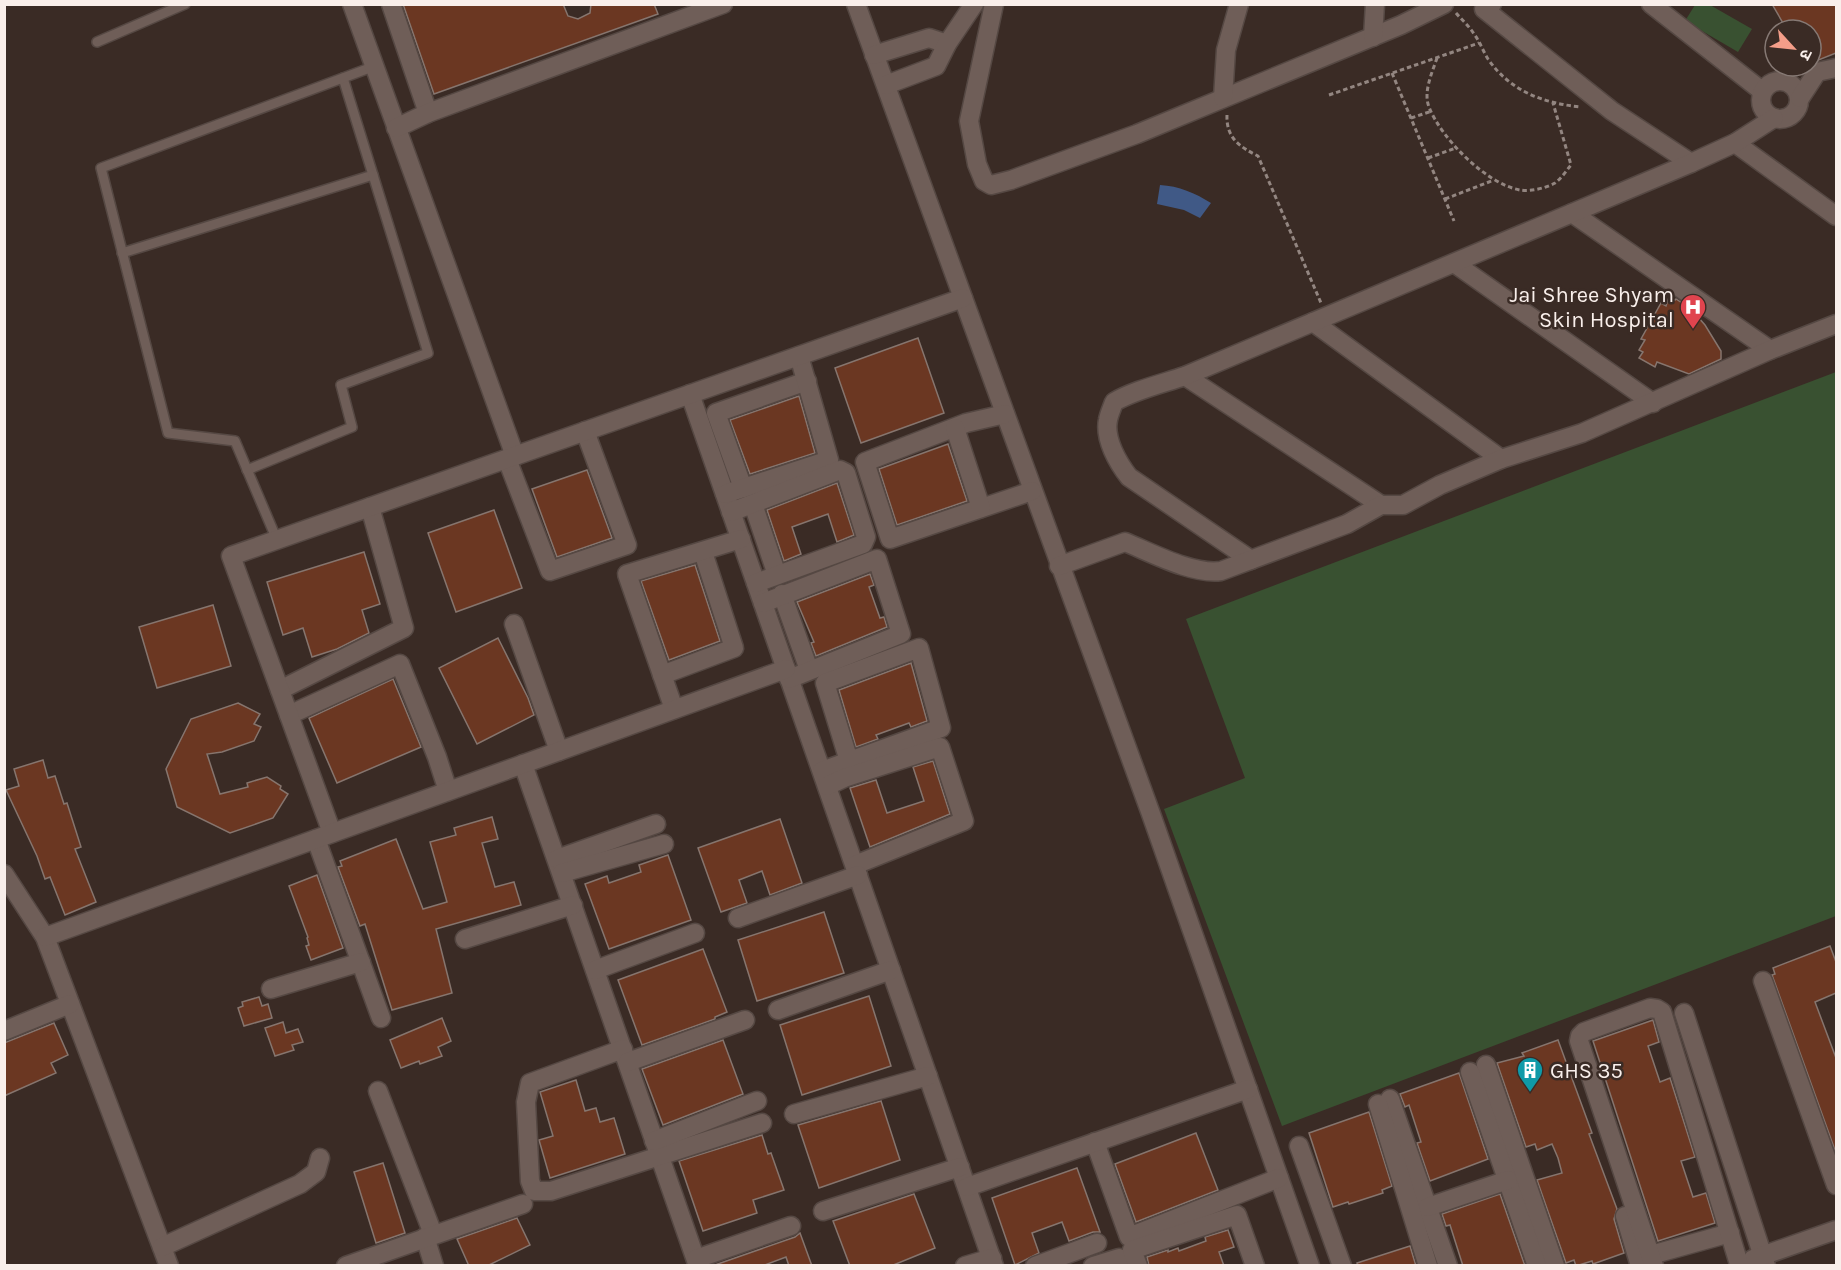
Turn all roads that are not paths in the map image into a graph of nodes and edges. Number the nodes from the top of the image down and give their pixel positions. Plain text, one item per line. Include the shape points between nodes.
1 (185, 4) edge
2 (352, 4) edge
3 (391, 4) edge
4 (723, 4) edge
5 (856, 4) edge
6 (974, 4) edge
7 (994, 4) edge
8 (1239, 4) edge
9 (1375, 4) edge
10 (1651, 4) edge
11 (1471, 6) edge
12 (1373, 37) junction
13 (97, 42) dead end
14 (947, 44) junction
15 (874, 55) junction
16 (375, 66) junction
17 (1836, 68) edge
18 (343, 78) junction
19 (886, 84) junction
20 (1762, 91) junction
21 (1228, 96) junction
22 (1800, 98) junction
23 (428, 114) junction
24 (1774, 118) junction
25 (396, 128) junction
26 (1735, 143) junction
27 (1691, 164) junction
28 (373, 175) junction
29 (1572, 213) junction
30 (1836, 216) edge
31 (123, 253) junction
32 (1454, 263) junction
33 (963, 298) junction
34 (1320, 319) junction
35 (1836, 324) edge
36 (1770, 350) junction
37 (799, 356) junction
38 (1185, 376) junction
39 (807, 381) junction
40 (690, 394) junction
41 (1653, 403) junction
42 (1005, 414) junction
43 (955, 428) junction
44 (585, 431) junction
45 (511, 457) junction
46 (1501, 459) junction
47 (247, 470) junction
48 (743, 488) junction
49 (1032, 491) junction
50 (725, 494) junction
51 (753, 504) junction
52 (1381, 505) junction
53 (370, 507) junction
54 (981, 508) junction
55 (731, 512) junction
56 (741, 539) junction
57 (277, 540) junction
58 (703, 552) junction
59 (1251, 560) junction
60 (1059, 566) junction
61 (777, 575) junction
62 (756, 583) junction
63 (782, 594) junction
64 (763, 603) junction
65 (514, 624) dead end
66 (809, 670) junction
67 (788, 674) junction
68 (662, 675) junction
69 (280, 690) junction
70 (674, 709) junction
71 (289, 714) junction
72 (559, 751) junction
73 (849, 761) junction
74 (524, 764) junction
75 (824, 778) junction
76 (448, 791) junction
77 (656, 824) dead end
78 (324, 836) junction
79 (664, 844) dead end
80 (559, 866) junction
81 (856, 870) junction
82 (8, 885) edge
83 (573, 905) junction
84 (738, 918) dead end
85 (695, 933) dead end
86 (45, 937) junction
87 (465, 939) dead end
88 (360, 962) junction
89 (595, 970) junction
90 (891, 970) junction
91 (1763, 981) dead end
92 (271, 989) dead end
93 (70, 1004) junction
94 (778, 1010) dead end
95 (1684, 1013) dead end
96 (381, 1018) dead end
97 (745, 1020) dead end
98 (4, 1031) edge
99 (1570, 1041) dead end
100 (625, 1056) junction
101 (928, 1076) junction
102 (1248, 1089) junction
103 (378, 1091) dead end
104 (757, 1101) dead end
105 (794, 1114) dead end
106 (762, 1123) dead end
107 (1095, 1142) junction
108 (1299, 1146) dead end
109 (656, 1149) junction
110 (321, 1158) dead end
111 (960, 1167) junction
112 (1279, 1178) junction
113 (1508, 1180) junction
114 (1836, 1185) edge
115 (967, 1187) junction
116 (523, 1204) dead end
117 (1428, 1207) junction
118 (823, 1211) dead end
119 (791, 1226) dead end
120 (1836, 1230) edge
121 (1730, 1233) junction
122 (429, 1236) junction
123 (1097, 1243) dead end
124 (162, 1247) junction
125 (1764, 1260) edge
126 (697, 1262) edge
127 (993, 1262) edge
128 (1642, 1263) edge
129 (1737, 1265) edge
130 (169, 1266) edge
131 (345, 1266) edge
132 (434, 1266) edge
133 (966, 1266) edge
134 (1035, 1266) edge
135 (1093, 1266) edge
136 (1122, 1266) edge
137 (1138, 1266) edge
138 (1255, 1266) edge
139 (1310, 1266) edge
140 (1342, 1266) edge
141 (1428, 1266) edge
142 (1448, 1266) edge
143 (1537, 1266) edge
144 (1555, 1266) edge

1 - 13 lane
2 - 16 street
3 - 23 street
4 - 23 street
5 - 15 street
6 - 14 street
7 - 21 street via 969,121 977,164 984,180 991,185 1137,134
8 - 21 street via 1226,50
9 - 12 street
10 - 20 street
11 - 12 street
11 - 27 street via 1612,111
12 - 21 street
14 - 15 street via 929,38
14 - 19 street via 936,66
15 - 19 street
16 - 18 lane
16 - 25 street
17 - 22 street via 1817,72
18 - 28 lane
18 - 31 lane via 101,168
19 - 33 street
20 - 22 street via 1772,82 1784,81 1795,87
20 - 24 street via 1763,110
22 - 24 street via 1792,115
23 - 25 street
24 - 26 street
25 - 45 street
26 - 27 street
26 - 30 street
27 - 29 street
28 - 31 lane
28 - 47 lane via 428,353 341,386 352,427
29 - 32 street
29 - 36 street
31 - 47 lane via 168,433 235,441
32 - 34 street
32 - 41 street
33 - 37 street
33 - 42 street
34 - 38 street
34 - 46 street
35 - 36 street
36 - 41 street
37 - 39 street
37 - 40 street
38 - 52 street
38 - 59 street via 1129,393 1114,402 1107,423 1116,460 1129,477
39 - 48 street via 829,460
39 - 48 street via 716,413
40 - 44 street
40 - 50 street
41 - 46 street via 1582,433
42 - 43 street
42 - 49 street
43 - 54 street
43 - 54 street via 865,462 890,539
44 - 45 street
44 - 45 street via 627,545 550,571
45 - 53 street
46 - 52 street via 1403,505
47 - 57 lane
48 - 50 street
49 - 54 street
49 - 60 street
50 - 55 street
51 - 55 street
51 - 61 street
51 - 61 street via 840,470 846,473 866,537 863,544
52 - 59 street via 1347,524
53 - 57 street
53 - 69 street via 404,628
55 - 56 street
56 - 58 street
56 - 62 street
57 - 69 street via 231,556
58 - 68 street via 734,648
58 - 68 street via 627,574
59 - 60 street via 1210,573 1125,542
60 - 102 street
61 - 62 street
62 - 64 street
63 - 64 street
63 - 66 street
63 - 66 street via 877,559 901,634
64 - 67 street
65 - 72 street
66 - 67 street
67 - 70 street
67 - 75 street
68 - 70 street
69 - 71 street
70 - 72 street
71 - 76 street via 400,664
71 - 78 street
72 - 74 street
73 - 73 street via 941,728 919,648 825,683
73 - 75 street
74 - 76 street
74 - 80 street
75 - 81 street
75 - 81 street via 844,778 940,747 964,821
76 - 78 street
77 - 80 street
78 - 86 street
78 - 88 street
79 - 80 street
80 - 83 street
81 - 84 street
81 - 90 street
82 - 86 street
83 - 87 street
83 - 89 street
85 - 89 street
86 - 93 street
88 - 92 street
88 - 96 street
89 - 100 street
90 - 94 street
90 - 101 street
91 - 114 street
93 - 98 street
93 - 124 street
95 - 125 street
97 - 100 street
99 - 128 street
100 - 109 street
100 - 109 street via 530,1083 526,1102 530,1181 534,1191 551,1191
101 - 105 street
101 - 111 street
102 - 107 street
102 - 112 street
103 - 122 street
104 - 109 street
106 - 109 street
107 - 112 street via 1130,1237
107 - 115 street
108 - 140 street
109 - 126 street
110 - 124 street via 316,1172 300,1184
111 - 115 street
111 - 118 street
112 - 139 street
113 - 117 street
113 - 143 street
113 - 144 street via 1478,1068
115 - 127 street
116 - 122 street
117 - 141 street via 1384,1101
117 - 142 street
119 - 126 street
120 - 125 street
121 - 128 street
121 - 128 street via 1662,1012 1650,1008 1584,1032 1579,1041
121 - 129 street
122 - 131 street
122 - 132 street
123 - 134 street
124 - 130 street
125 - 129 street
127 - 133 street
135 - 136 street via 1119,1258
137 - 138 street via 1132,1250 1237,1215

